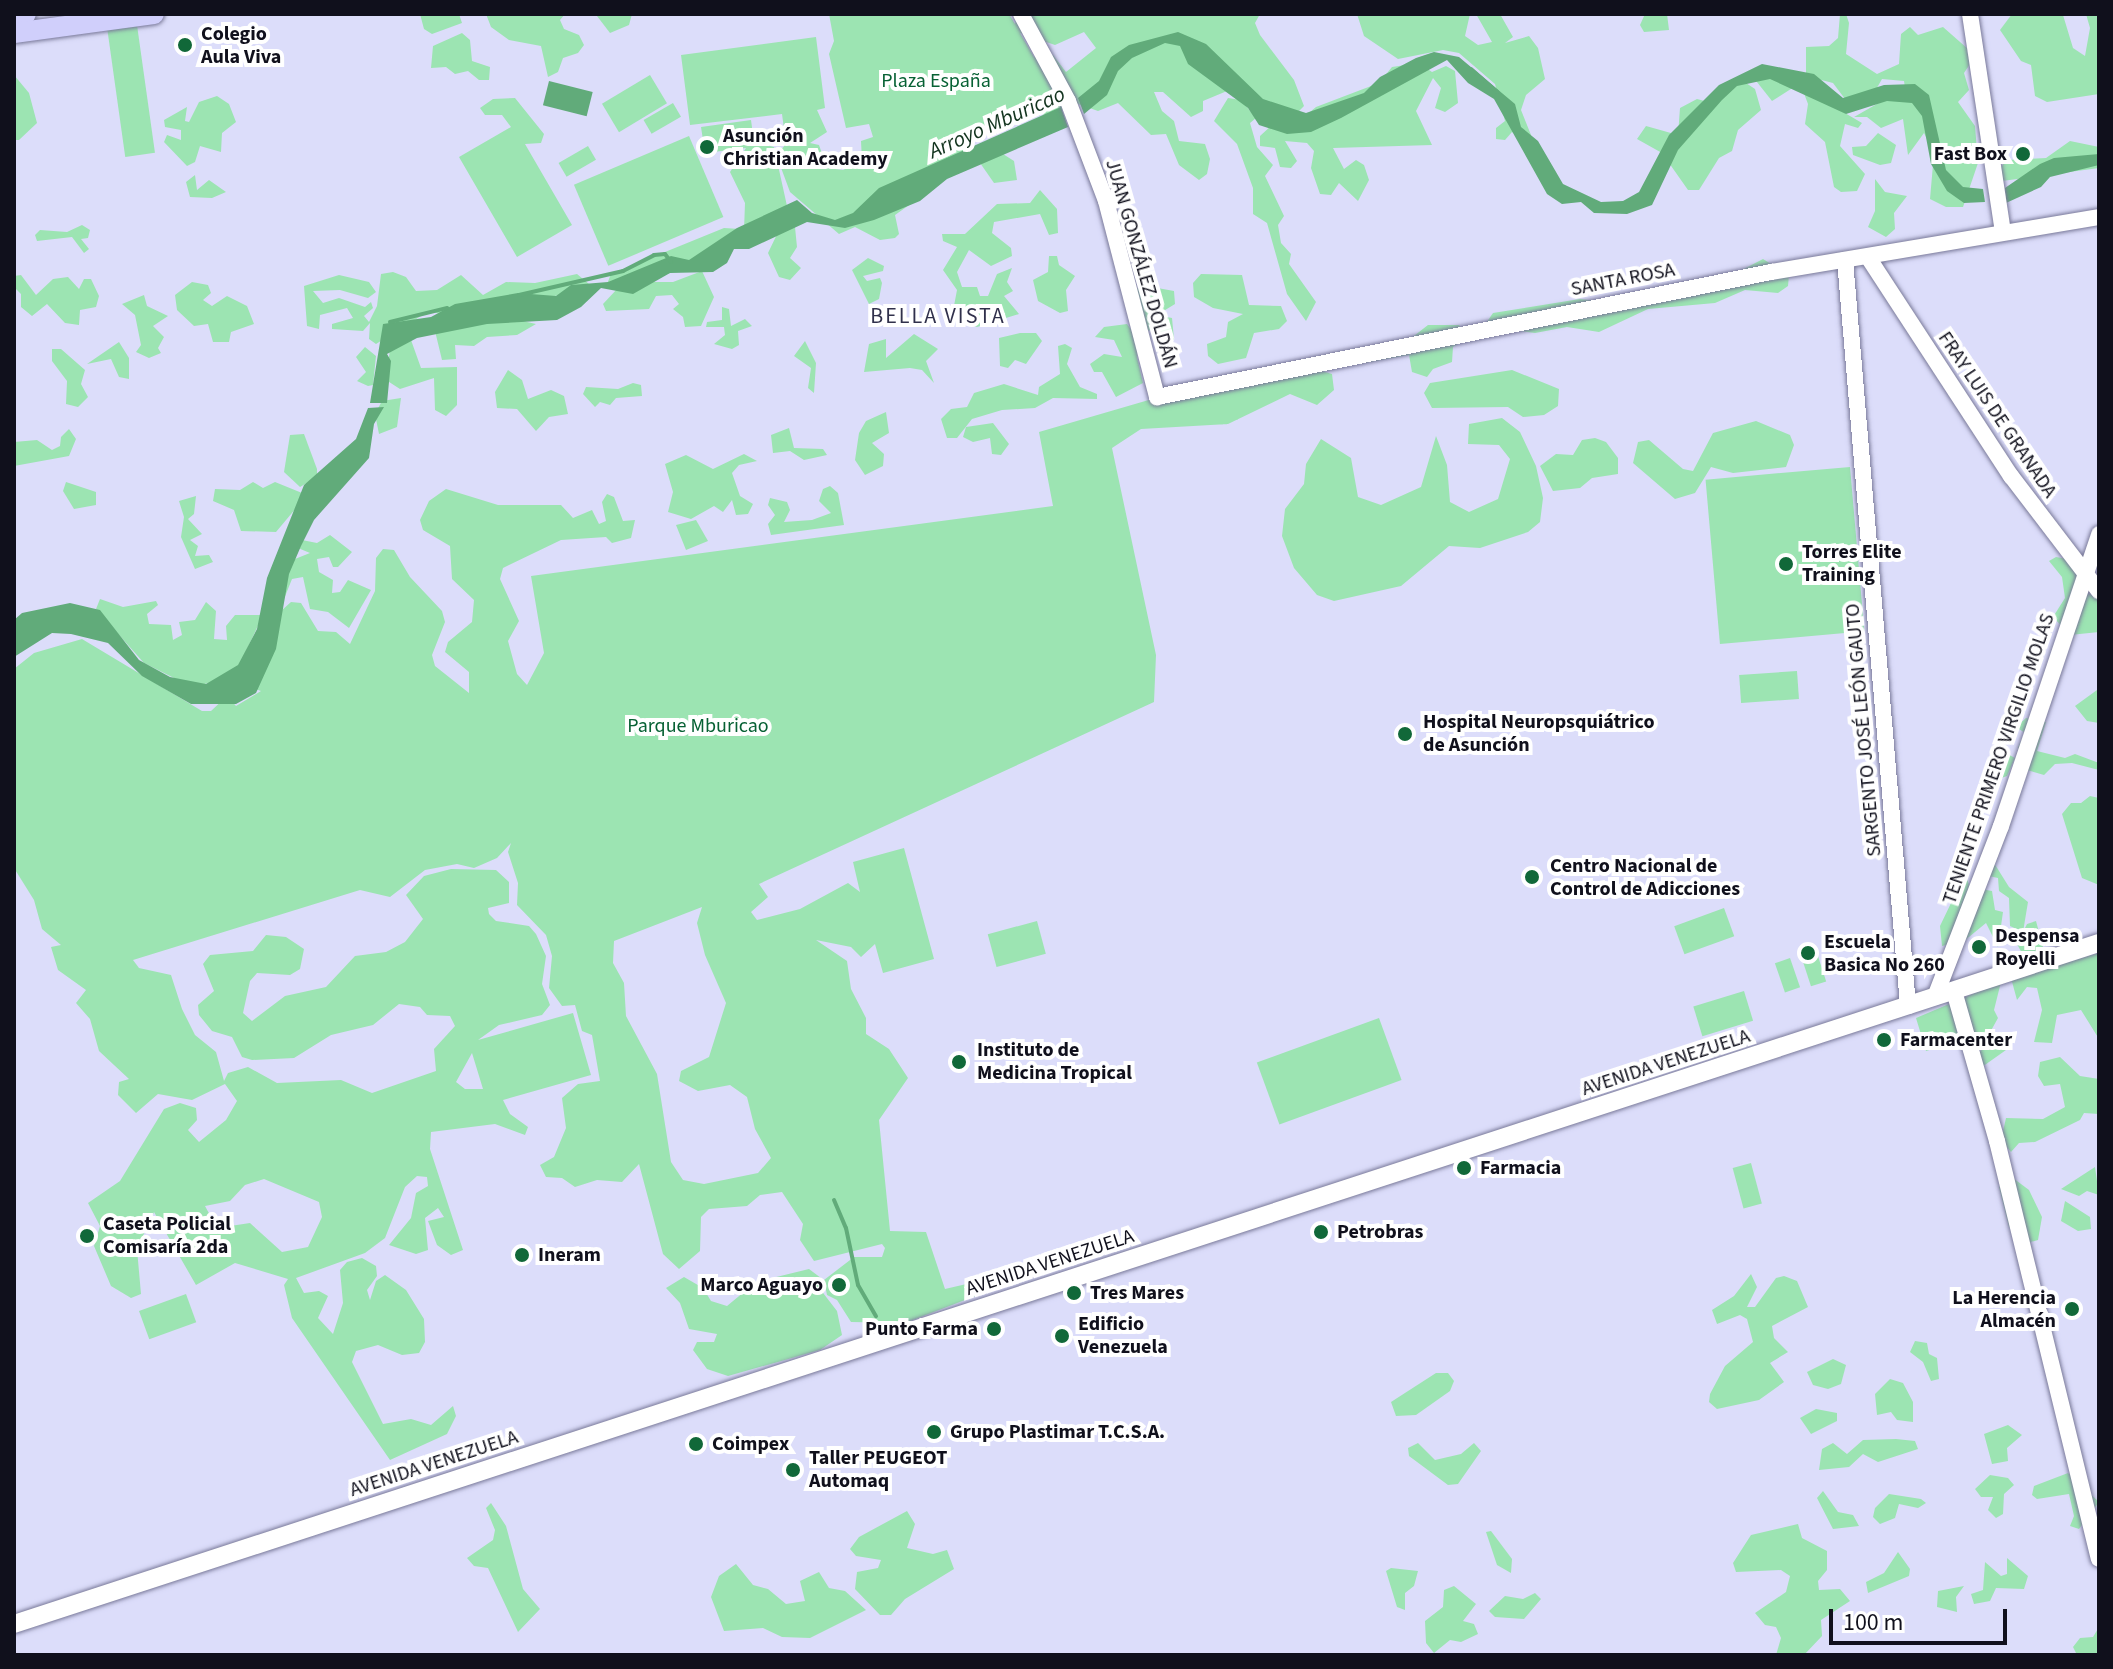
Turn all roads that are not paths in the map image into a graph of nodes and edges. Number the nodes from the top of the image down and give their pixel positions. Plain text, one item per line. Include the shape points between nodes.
1 (26, 14) edge
2 (154, 14) edge
3 (1021, 14) edge
4 (1970, 14) edge
5 (14, 16) edge
6 (14, 33) edge
7 (2099, 217) edge
8 (2003, 232) junction
9 (1868, 257) junction
10 (1845, 260) junction
11 (1157, 397) joint
12 (2099, 534) edge
13 (2084, 572) junction
14 (2099, 591) edge
15 (2099, 943) edge
16 (1944, 994) junction
17 (1908, 1006) junction
18 (2099, 1559) edge
19 (14, 1624) edge

1 - 5 main road
2 - 6 main road
3 - 11 street, JUAN GONZÁLEZ DOLDÁN via 1068,101 1106,201
4 - 8 street
7 - 8 street, SANTA ROSA
8 - 9 street, SANTA ROSA
9 - 10 street, SANTA ROSA
9 - 13 street, FRAY LUIS DE GRANADA via 2011,476
10 - 11 street, SANTA ROSA via 1527,319
10 - 17 street, SARGENTO JOSÉ LEÓN GAUTO
12 - 13 street, TENIENTE PRIMERO VIRGILIO MOLAS
13 - 14 street, FRAY LUIS DE GRANADA
13 - 16 street, TENIENTE PRIMERO VIRGILIO MOLAS
15 - 16 main road, AVENIDA VENEZUELA
16 - 17 main road, AVENIDA VENEZUELA
16 - 18 street via 2004,1172
17 - 19 main road, AVENIDA VENEZUELA

